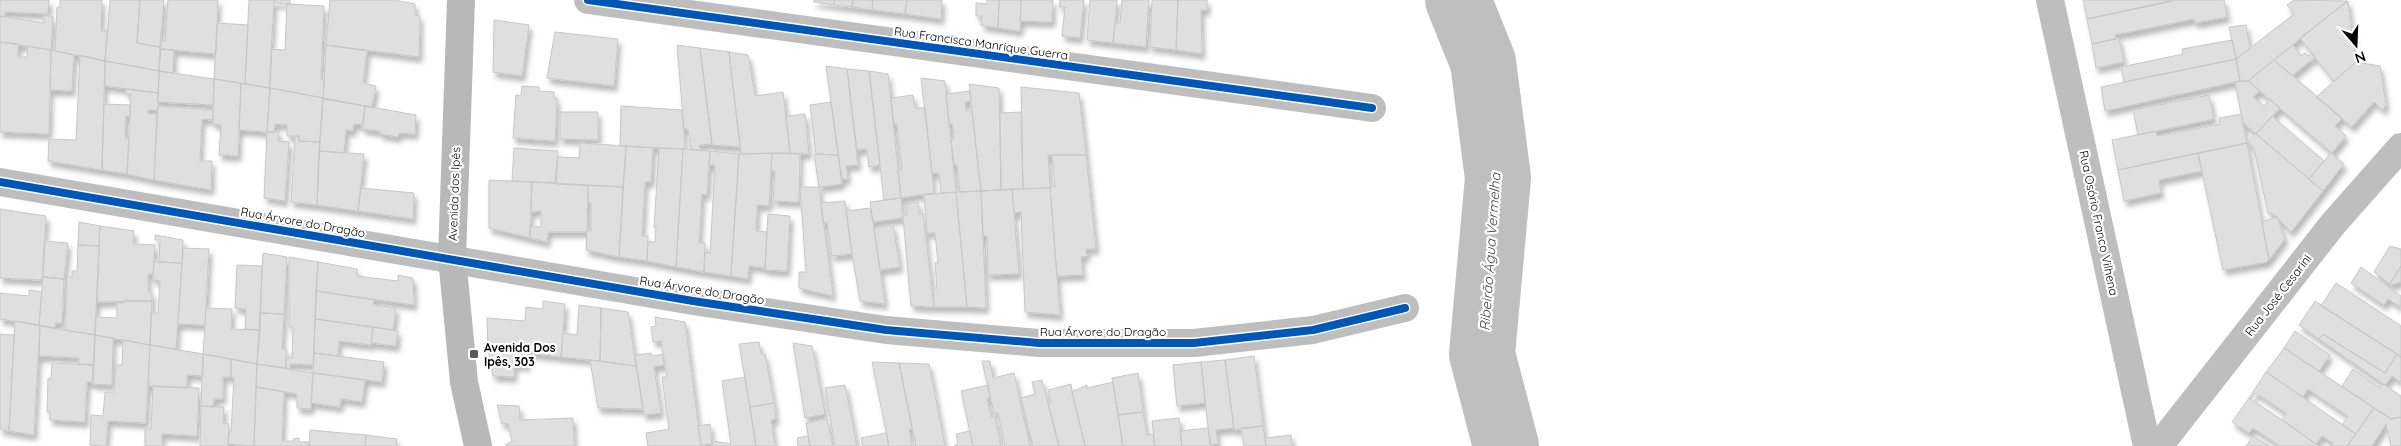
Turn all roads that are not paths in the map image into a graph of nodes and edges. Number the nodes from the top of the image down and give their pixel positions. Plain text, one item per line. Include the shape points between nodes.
1 (461, 0) edge
2 (588, 0) edge
3 (2050, 0) edge
4 (1372, 108) dead end
5 (2401, 147) edge
6 (0, 182) edge
7 (452, 258) junction
8 (1405, 308) dead end
9 (478, 446) edge
10 (2147, 446) edge
11 (2159, 446) edge

1 - 7 street, Avenida dos Ipês
2 - 4 street, Rua Francisca Manrique Guerra
3 - 10 street, Rua Osório Franco Vilhena
5 - 11 street, Rua José Cesarini via 2333,224
6 - 7 street, Rua Árvore do Dragão
7 - 8 street, Rua Árvore do Dragão via 694,301 886,330 1039,343 1194,343 1313,330
7 - 9 street, Avenida dos Ipês via 464,382

